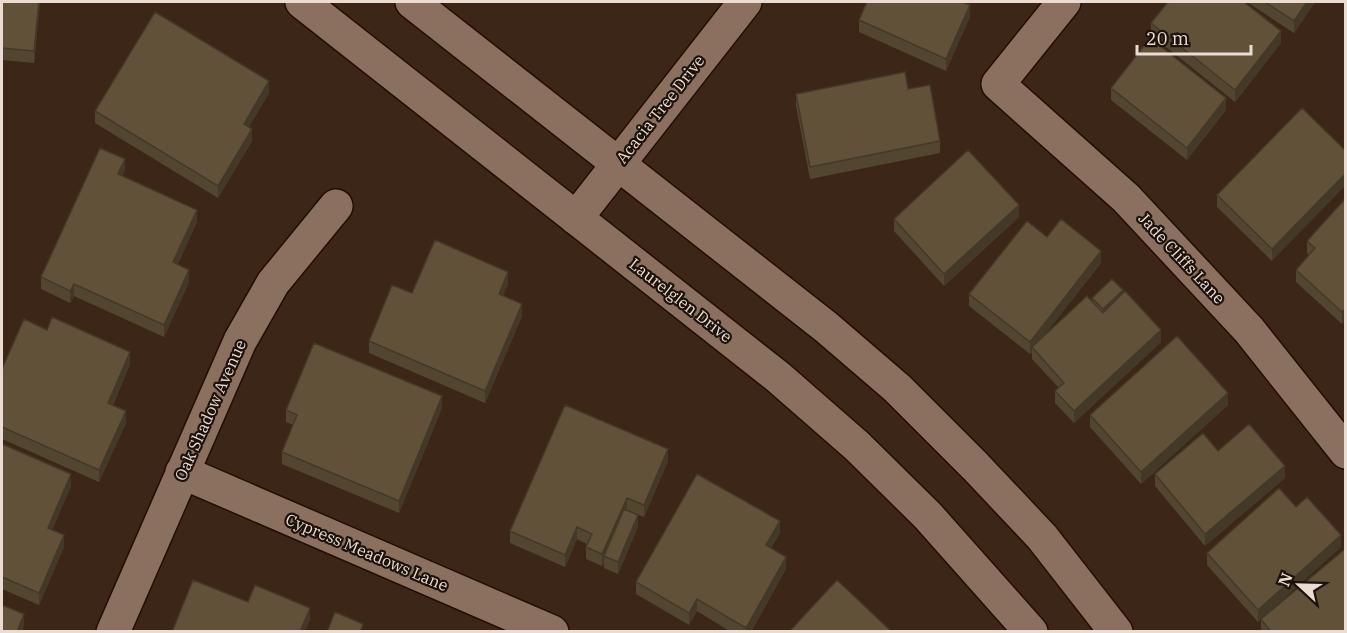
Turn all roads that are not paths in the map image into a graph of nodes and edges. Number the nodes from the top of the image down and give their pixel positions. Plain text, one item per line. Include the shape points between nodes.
1 (302, 2) edge
2 (412, 2) edge
3 (745, 2) edge
4 (1064, 2) edge
5 (619, 162) junction
6 (336, 206) dead end
7 (576, 218) junction
8 (1346, 452) edge
9 (182, 472) junction
10 (113, 632) edge
11 (552, 632) edge
12 (1031, 632) edge
13 (1116, 632) edge

1 - 7 street, Laurelglen Drive
2 - 5 street
3 - 5 street, Acacia Tree Drive
4 - 8 street, Jade Cliffs Lane via 998,84 1126,198 1249,330
5 - 7 street, Acacia Tree Drive
5 - 13 street via 897,388 1042,537
6 - 9 street, Oak Shadow Avenue via 273,283 240,341
7 - 12 street, Laurelglen Drive via 778,377 857,446 928,516
9 - 10 street, Oak Shadow Avenue
9 - 11 street, Cypress Meadows Lane

